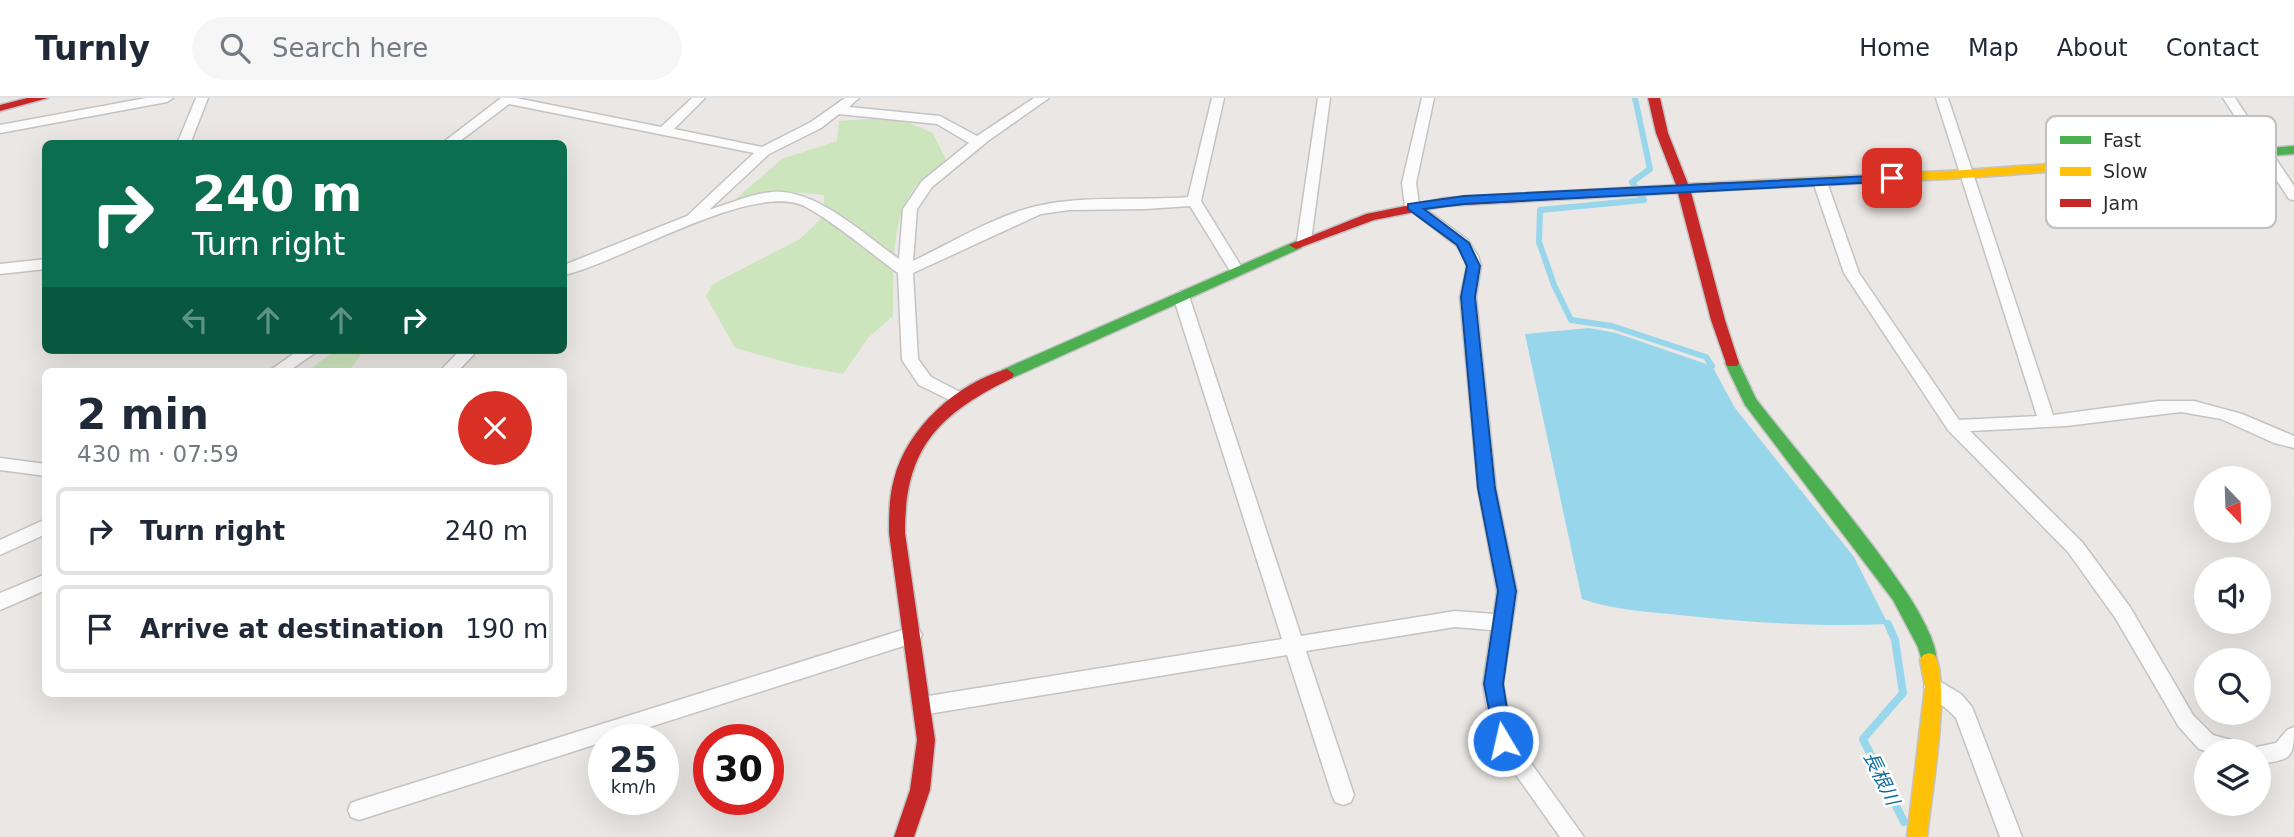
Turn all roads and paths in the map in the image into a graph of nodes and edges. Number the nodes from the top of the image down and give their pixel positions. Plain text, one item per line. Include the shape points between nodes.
1 (42, 98) edge
2 (167, 98) edge
3 (202, 98) edge
4 (699, 98) edge
5 (853, 98) edge
6 (1043, 98) edge
7 (1218, 98) edge
8 (1324, 98) edge
9 (1428, 98) edge
10 (1654, 98) edge
11 (1942, 98) edge
12 (2229, 98) edge
13 (501, 100) edge
14 (0, 108) edge
15 (838, 110) junction
16 (2240, 116) edge
17 (0, 129) edge
18 (663, 132) junction
19 (185, 140) edge
20 (452, 140) edge
21 (977, 142) junction
22 (2294, 150) edge
23 (764, 151) junction
24 (2276, 151) edge
25 (2046, 168) edge
26 (2276, 171) edge
27 (1965, 174) junction
28 (1820, 182) junction
29 (1684, 190) junction
30 (2294, 196) edge
31 (1194, 201) junction
32 (1412, 206) junction
33 (690, 220) junction
34 (1304, 241) junction
35 (42, 264) edge
36 (0, 269) edge
37 (567, 269) edge
38 (905, 271) junction
39 (1237, 271) junction
40 (1181, 296) junction
41 (305, 354) edge
42 (466, 354) edge
43 (282, 368) edge
44 (452, 368) edge
45 (960, 399) junction
46 (2047, 422) junction
47 (1954, 426) junction
48 (2294, 442) edge
49 (0, 464) edge
50 (42, 469) edge
51 (42, 528) edge
52 (0, 548) edge
53 (42, 583) edge
54 (0, 602) edge
55 (1503, 623) junction
56 (912, 635) junction
57 (1296, 645) junction
58 (1934, 687) junction
59 (922, 706) junction
60 (2294, 736) edge
61 (2203, 739) edge
62 (2271, 753) edge
63 (1343, 795) dead end
64 (359, 810) dead end
65 (904, 837) edge
66 (1573, 837) edge
67 (1917, 837) edge
68 (2011, 837) edge

1 - 14 main road
2 - 17 street
3 - 19 street
4 - 18 street
5 - 15 street
6 - 21 street
7 - 31 street
8 - 34 street
9 - 32 street via 1409,183
10 - 29 main road
11 - 27 street
12 - 16 street
13 - 18 street
13 - 20 street
15 - 21 street via 940,120
15 - 23 street
18 - 23 street
21 - 38 street via 927,184 910,209
22 - 24 main road
23 - 33 street
25 - 27 main road
26 - 30 street
27 - 28 main road
27 - 46 street
28 - 29 main road
28 - 47 street via 1852,272
29 - 32 main road
29 - 58 main road via 1717,321 1738,380 1899,596 1927,647
31 - 38 street via 1073,203 1045,208
31 - 39 street
32 - 34 main road via 1360,219
32 - 55 street via 1463,243 1474,266 1468,297 1486,488 1507,591
33 - 37 street
33 - 38 street via 762,198 794,198 810,203
34 - 39 main road
35 - 36 street
38 - 45 street via 910,360 925,381
39 - 40 main road
40 - 45 main road
40 - 57 street
41 - 43 street
42 - 44 street
45 - 56 main road via 937,416 914,447 897,494 898,539
46 - 47 street
46 - 48 street via 2154,406 2193,407
47 - 61 street via 2075,547 2123,612 2186,721
49 - 50 street
51 - 52 street
53 - 54 street
55 - 57 street via 1455,619
55 - 66 street via 1493,684 1503,741
56 - 59 main road
56 - 64 street
57 - 59 street
57 - 63 street
58 - 67 main road
58 - 68 street via 1965,713
59 - 65 main road via 925,772
60 - 62 street via 2283,751

